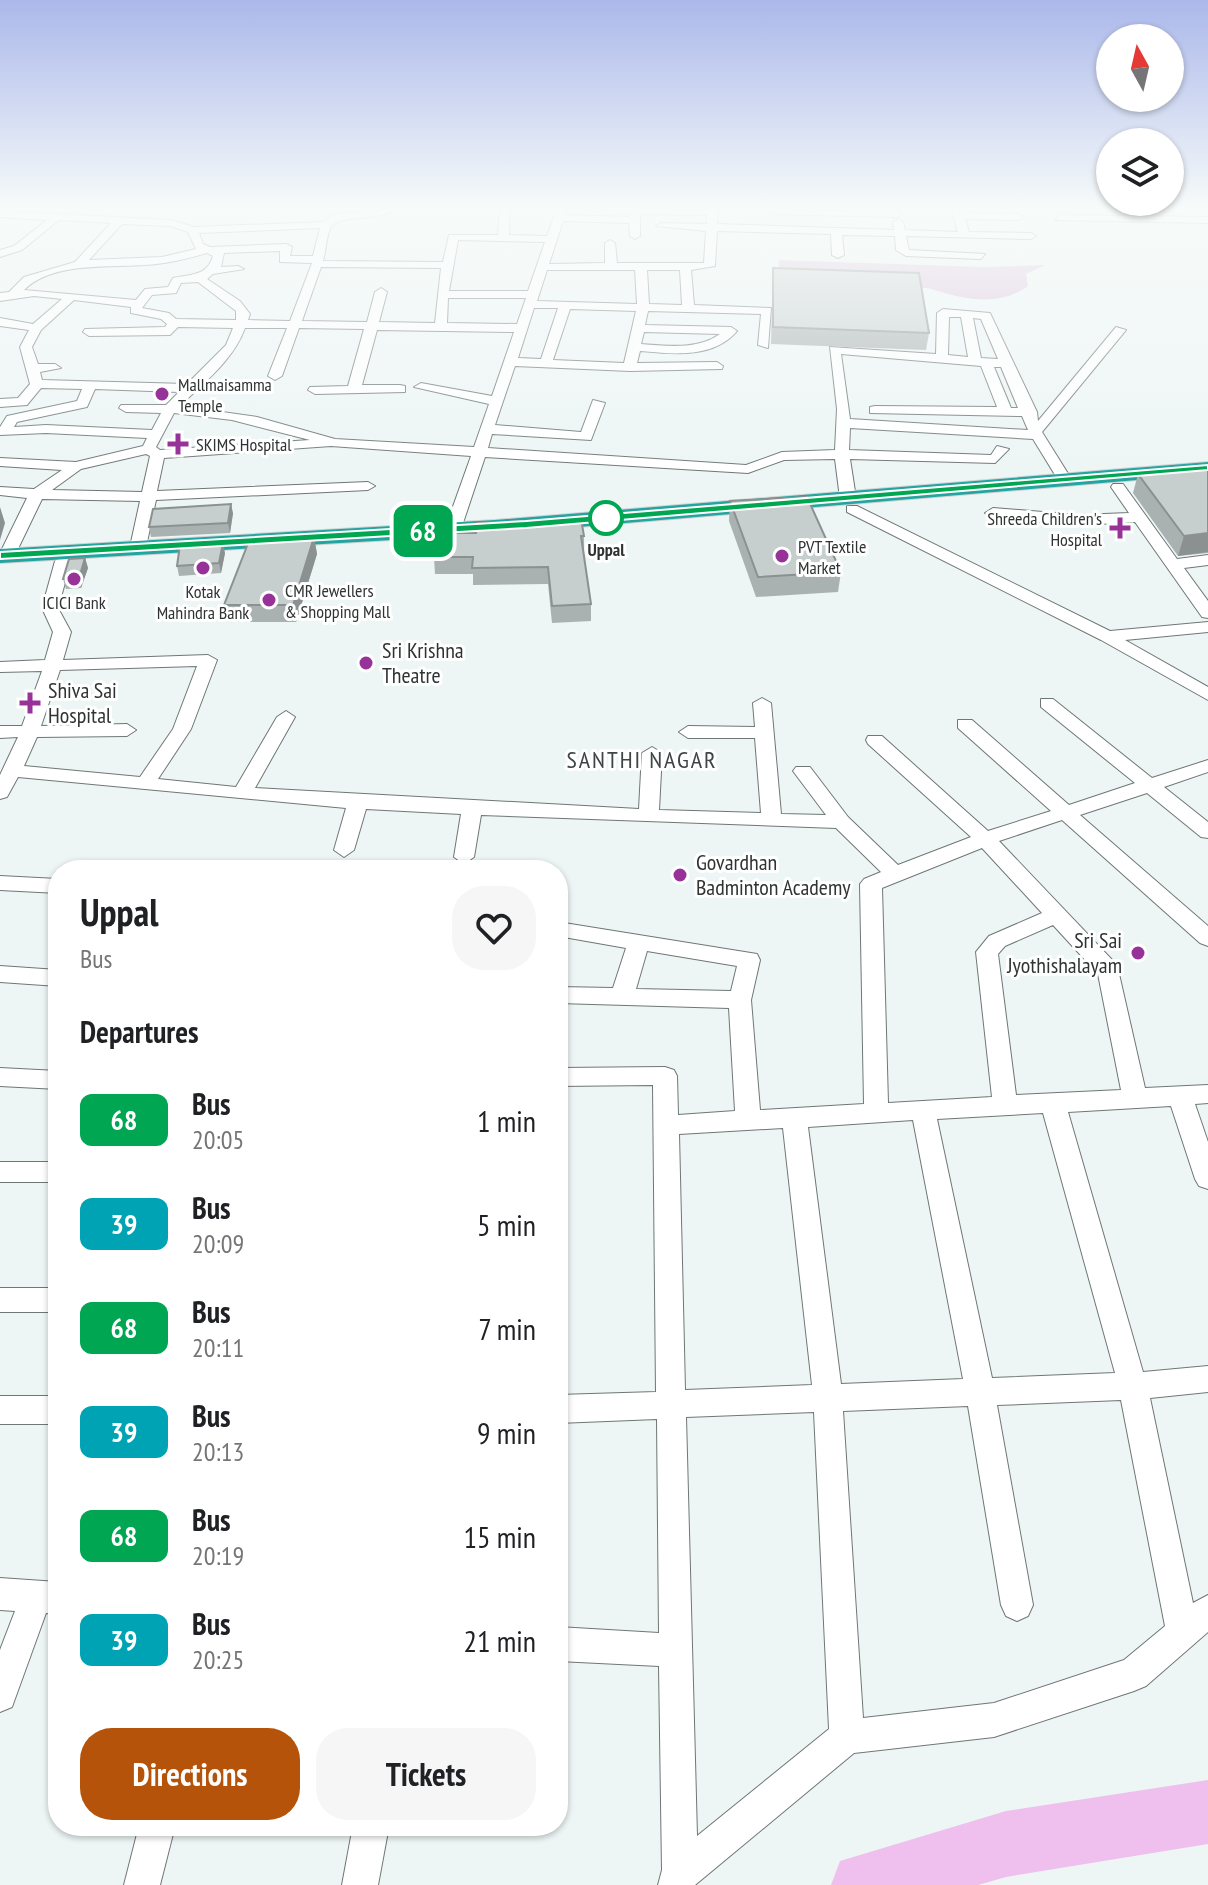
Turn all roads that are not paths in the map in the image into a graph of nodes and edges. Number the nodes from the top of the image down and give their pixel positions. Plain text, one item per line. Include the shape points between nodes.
1 (71, 297) edge
2 (80, 297) edge
3 (144, 297) edge
4 (223, 297) edge
5 (305, 297) edge
6 (380, 297) edge
7 (442, 297) edge
8 (486, 297) edge
9 (643, 297) edge
10 (687, 297) edge
11 (531, 299) junction
12 (139, 304) junction
13 (565, 305) junction
14 (643, 307) junction
15 (688, 309) junction
16 (966, 314) junction
17 (0, 322) edge
18 (173, 323) junction
19 (241, 327) junction
20 (295, 327) junction
21 (36, 328) junction
22 (371, 328) junction
23 (441, 328) junction
24 (522, 328) junction
25 (638, 328) junction
26 (1120, 330) dead end
27 (89, 332) dead end
28 (764, 345) dead end
29 (634, 347) junction
30 (942, 360) junction
31 (510, 362) junction
32 (546, 363) junction
33 (981, 363) junction
34 (1009, 364) junction
35 (717, 366) dead end
36 (630, 367) junction
37 (32, 368) junction
38 (55, 368) dead end
39 (275, 376) dead end
40 (37, 384) junction
41 (91, 384) junction
42 (421, 387) dead end
43 (194, 388) junction
44 (354, 389) junction
45 (400, 389) dead end
46 (315, 390) dead end
47 (497, 401) junction
48 (0, 403) edge
49 (598, 403) dead end
50 (171, 407) junction
51 (126, 408) dead end
52 (943, 411) junction
53 (1006, 412) junction
54 (1030, 412) junction
55 (844, 416) junction
56 (487, 429) junction
57 (946, 429) junction
58 (1037, 433) junction
59 (157, 434) junction
60 (334, 443) junction
61 (153, 452) junction
62 (842, 454) junction
63 (479, 455) junction
64 (0, 462) edge
65 (76, 466) junction
66 (1208, 468) edge
67 (1065, 480) junction
68 (1208, 480) edge
69 (1013, 484) junction
70 (368, 486) dead end
71 (1118, 487) junction
72 (0, 491) edge
73 (36, 495) junction
74 (150, 495) junction
75 (850, 503) junction
76 (1138, 512) junction
77 (993, 513) dead end
78 (453, 529) junction
79 (234, 546) junction
80 (138, 547) junction
81 (2, 559) edge
82 (1208, 560) edge
83 (63, 561) junction
84 (1172, 564) junction
85 (1208, 613) edge
86 (1208, 627) edge
87 (1107, 636) junction
88 (53, 665) junction
89 (0, 667) edge
90 (1208, 673) edge
91 (1177, 676) junction
92 (1208, 695) edge
93 (762, 703) dead end
94 (1047, 703) dead end
95 (286, 717) dead end
96 (965, 724) dead end
97 (127, 730) dead end
98 (27, 731) junction
99 (0, 732) edge
100 (688, 732) dead end
101 (764, 733) junction
102 (875, 740) dead end
103 (652, 753) dead end
104 (1208, 766) edge
105 (12, 771) junction
106 (803, 771) dead end
107 (147, 781) junction
108 (1151, 786) junction
109 (243, 792) junction
110 (0, 793) edge
111 (358, 802) junction
112 (472, 809) junction
113 (1069, 814) junction
114 (649, 817) junction
115 (771, 820) junction
116 (841, 822) junction
117 (1208, 832) edge
118 (985, 839) junction
119 (344, 850) dead end
120 (464, 857) dead end
121 (894, 873) junction
122 (0, 883) edge
123 (48, 885) edge
124 (1056, 915) junction
125 (568, 931) edge
126 (1208, 938) edge
127 (638, 944) junction
128 (0, 974) edge
129 (48, 977) edge
130 (568, 995) edge
131 (622, 996) junction
132 (740, 1000) junction
133 (0, 1077) edge
134 (568, 1077) edge
135 (48, 1079) edge
136 (1208, 1094) edge
137 (1180, 1096) junction
138 (1135, 1098) junction
139 (1053, 1103) junction
140 (1005, 1105) junction
141 (923, 1109) junction
142 (876, 1112) junction
143 (794, 1116) junction
144 (748, 1118) junction
145 (666, 1125) junction
146 (0, 1172) edge
147 (48, 1172) edge
148 (1208, 1179) edge
149 (0, 1300) edge
150 (48, 1300) edge
151 (1208, 1379) edge
152 (1133, 1386) junction
153 (980, 1391) junction
154 (828, 1398) junction
155 (671, 1406) junction
156 (568, 1409) edge
157 (0, 1410) edge
158 (48, 1410) edge
159 (0, 1594) edge
160 (48, 1597) edge
161 (1017, 1605) dead end
162 (1208, 1611) edge
163 (1183, 1634) junction
164 (568, 1645) edge
165 (675, 1650) junction
166 (0, 1695) edge
167 (847, 1737) junction
168 (154, 1836) edge
169 (369, 1836) edge
170 (677, 1879) edge
171 (142, 1885) edge
172 (360, 1885) edge

1 - 21 street
2 - 12 street
3 - 12 street
4 - 19 street via 241,307
5 - 20 street
6 - 22 street
7 - 23 street
8 - 11 street
9 - 14 street
10 - 15 street
11 - 13 street
11 - 24 street
12 - 18 street via 135,310 165,316
13 - 14 street
13 - 32 street
14 - 15 street
14 - 25 street
15 - 28 street via 767,311
16 - 30 street via 943,313
16 - 33 street
16 - 34 street via 986,316
17 - 21 street
18 - 19 street
18 - 27 street via 170,331
19 - 20 street
19 - 43 street via 232,346
20 - 22 street
20 - 39 street
21 - 37 street via 26,347
22 - 23 street
22 - 44 street
23 - 24 street
24 - 31 street
25 - 29 street
25 - 29 street via 731,331 724,340 686,350
26 - 58 street
29 - 36 street
30 - 33 street
30 - 55 street via 834,350
31 - 32 street
31 - 47 street
32 - 36 street
33 - 34 street
33 - 53 street
34 - 54 street
35 - 36 street
37 - 38 street
37 - 40 street
40 - 41 street
40 - 48 street via 22,402
41 - 43 street
41 - 59 street via 82,404 12,419 4,432
42 - 47 street
43 - 50 street
44 - 45 street
44 - 46 street
47 - 56 street
49 - 56 street via 586,437
50 - 51 street
50 - 59 street
50 - 60 street via 290,426
52 - 53 street
52 - 55 street
52 - 57 street
53 - 54 street
54 - 58 street
55 - 57 street
55 - 62 street
56 - 63 street
57 - 58 street
58 - 67 street
59 - 61 street
60 - 61 street
60 - 63 street
61 - 65 street
61 - 74 street
62 - 63 street via 799,454 726,470
62 - 69 street via 998,454
62 - 75 street
63 - 78 street
64 - 65 street
65 - 73 street
66 - 67 highway
67 - 69 highway
68 - 71 highway
69 - 75 highway
70 - 74 street
71 - 75 highway
71 - 76 street
72 - 73 street
73 - 74 street
73 - 81 street
74 - 80 street
75 - 78 highway
75 - 79 highway
75 - 87 street
76 - 77 street via 1079,520
76 - 84 street
78 - 79 highway
79 - 80 highway
79 - 83 highway
80 - 81 highway
81 - 83 highway
82 - 84 street
83 - 88 street via 50,608 62,632
84 - 85 street
86 - 87 street
87 - 91 street
88 - 89 street
88 - 98 street
88 - 107 street via 208,660 182,729
90 - 91 street
91 - 92 street
93 - 101 street
94 - 108 street
95 - 109 street
96 - 113 street
97 - 98 street
98 - 99 street
98 - 105 street
100 - 101 street
101 - 115 street
102 - 118 street
103 - 114 street
104 - 108 street
105 - 107 street
105 - 110 street
106 - 116 street
107 - 109 street
108 - 113 street
108 - 117 street
109 - 111 street
111 - 112 street
111 - 119 street
112 - 114 street
112 - 120 street
113 - 118 street
113 - 126 street
114 - 115 street
115 - 116 street
116 - 121 street
118 - 121 street
118 - 124 street
121 - 142 street via 871,884
122 - 123 street
124 - 138 street via 1109,971
124 - 140 street via 997,941 987,952
125 - 127 street
127 - 131 street
127 - 132 street via 749,960
128 - 129 street
130 - 131 street
131 - 132 street
132 - 144 street
133 - 135 street
134 - 145 street via 665,1076
136 - 137 street
137 - 138 street
137 - 148 street
138 - 139 street
139 - 140 street
139 - 152 street
140 - 141 street
141 - 142 street
141 - 153 street
142 - 143 street
143 - 144 street
143 - 154 street
144 - 145 street
145 - 155 street
146 - 147 street
149 - 150 street
151 - 152 street
152 - 153 street
152 - 163 street
153 - 154 street
153 - 161 street
154 - 155 street
154 - 167 street
155 - 156 street
155 - 165 street
157 - 158 street
159 - 160 street
160 - 166 street
162 - 163 street
163 - 167 street via 1134,1674 994,1720
164 - 165 street
165 - 170 street
167 - 170 street
168 - 171 street
169 - 172 street

